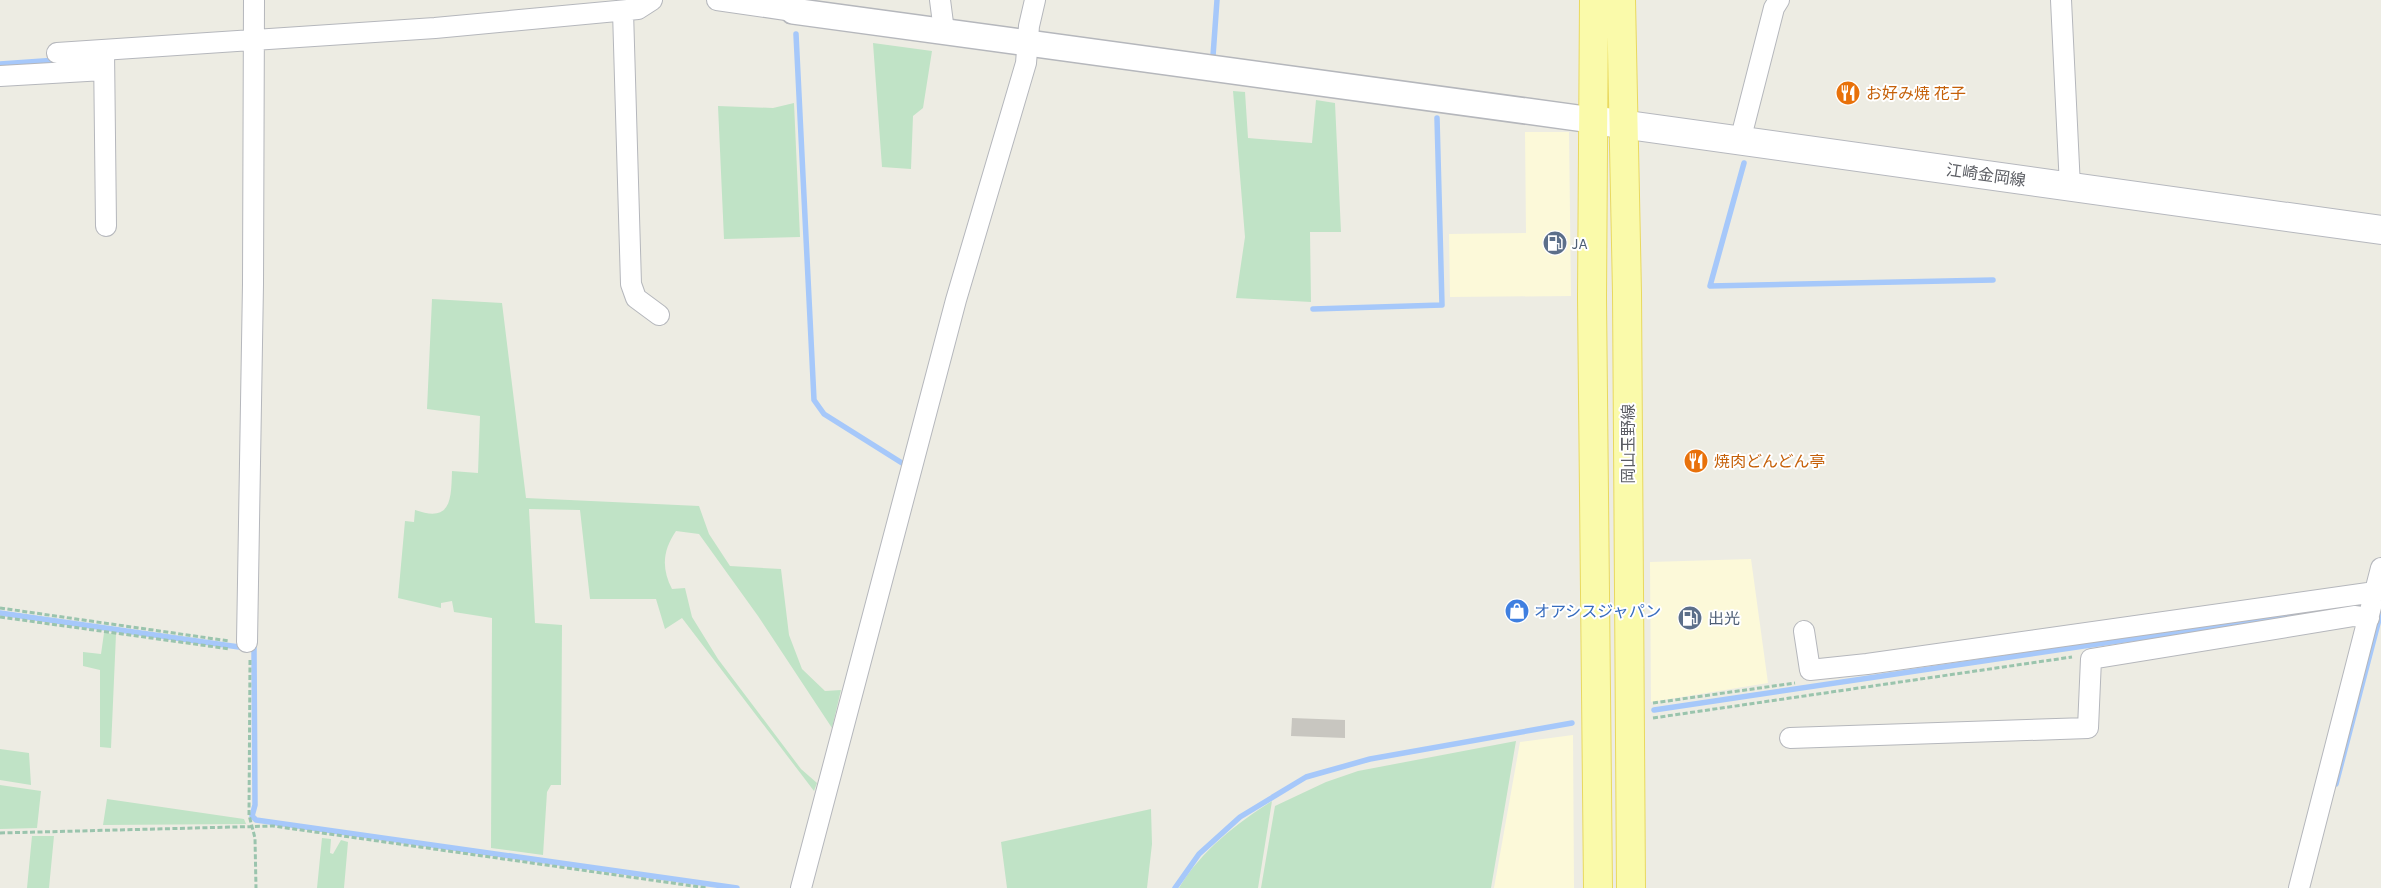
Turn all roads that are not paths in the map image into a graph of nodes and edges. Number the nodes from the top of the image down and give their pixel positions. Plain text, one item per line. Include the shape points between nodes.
1 (254, 0) edge
2 (652, 0) edge
3 (717, 0) edge
4 (940, 0) edge
5 (1035, 0) edge
6 (1594, 0) edge
7 (1621, 0) edge
8 (1779, 0) edge
9 (2061, 0) edge
10 (793, 5) edge
11 (623, 11) junction
12 (944, 31) junction
13 (254, 40) junction
14 (1028, 42) junction
15 (104, 50) junction
16 (58, 53) dead end
17 (104, 70) junction
18 (0, 76) edge
19 (1592, 120) junction
20 (1623, 124) junction
21 (1740, 141) junction
22 (2070, 187) junction
23 (106, 226) dead end
24 (2381, 230) edge
25 (659, 315) dead end
26 (2381, 568) edge
27 (2372, 604) junction
28 (1804, 631) dead end
29 (248, 647) road end
30 (1790, 738) dead end
31 (801, 888) edge
32 (1598, 888) edge
33 (1631, 888) edge
34 (2299, 888) edge

1 - 13 street
2 - 11 street via 638,9
3 - 10 street
4 - 12 street
5 - 14 street via 1028,26
6 - 19 main road
7 - 20 main road, 岡山玉野線
8 - 21 street via 1774,8
9 - 22 street
10 - 12 street
11 - 13 street
11 - 25 street via 630,284 636,298
12 - 14 street
13 - 15 street
13 - 29 street
14 - 19 street
14 - 31 street via 1026,64 956,300
15 - 16 street
15 - 17 street
17 - 18 street
17 - 23 street
19 - 20 main road, 江崎金岡線
19 - 32 main road
20 - 21 main road, 江崎金岡線
20 - 33 main road, 岡山玉野線
21 - 22 main road, 江崎金岡線
22 - 24 main road, 江崎金岡線
26 - 27 street
27 - 28 street via 1810,670
27 - 30 street via 2354,616 2091,659 2088,728
27 - 34 street

